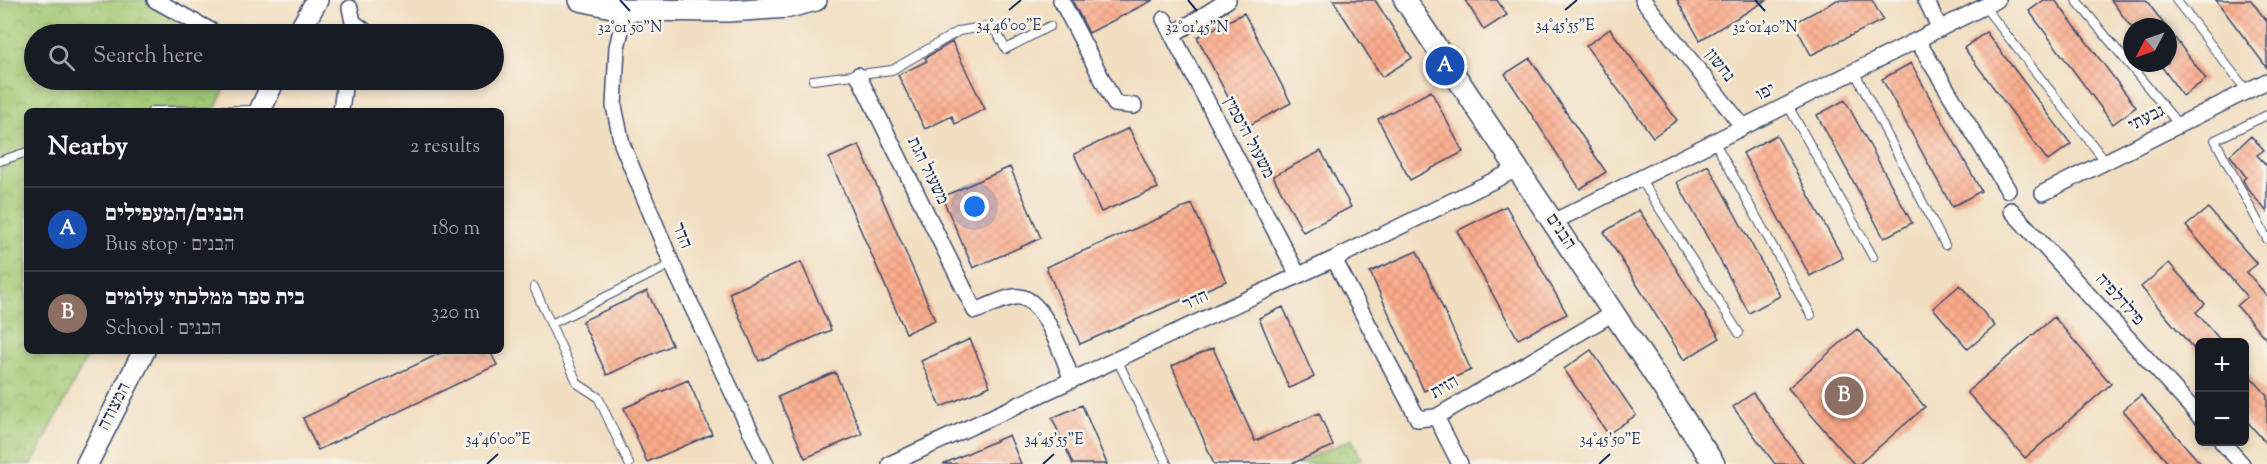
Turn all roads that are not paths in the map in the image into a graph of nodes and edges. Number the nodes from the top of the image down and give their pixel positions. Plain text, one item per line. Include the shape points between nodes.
1 (155, 0) edge
2 (300, 0) edge
3 (317, 0) edge
4 (580, 0) edge
5 (816, 0) edge
6 (1061, 0) edge
7 (1228, 0) edge
8 (1405, 0) edge
9 (1643, 0) edge
10 (1926, 0) edge
11 (2076, 0) edge
12 (2176, 0) edge
13 (1990, 3) edge
14 (350, 8) dead end
15 (626, 10) junction
16 (1164, 20) dead end
17 (199, 24) edge
18 (292, 24) edge
19 (304, 24) edge
20 (355, 24) edge
21 (1050, 26) dead end
22 (1940, 29) junction
23 (1172, 35) junction
24 (1917, 40) junction
25 (1854, 71) junction
26 (858, 75) junction
27 (813, 80) dead end
28 (2267, 81) edge
29 (269, 90) edge
30 (344, 90) edge
31 (2247, 91) junction
32 (1787, 104) junction
33 (1134, 106) dead end
34 (261, 108) edge
35 (341, 108) edge
36 (2267, 115) edge
37 (2179, 125) junction
38 (1743, 127) junction
39 (1714, 141) junction
40 (24, 153) edge
41 (0, 161) edge
42 (2106, 162) junction
43 (1517, 169) junction
44 (1640, 178) junction
45 (2008, 190) dead end
46 (2043, 193) dead end
47 (2011, 210) dead end
48 (1553, 222) junction
49 (2267, 239) edge
50 (1945, 245) dead end
51 (1873, 257) dead end
52 (1334, 259) junction
53 (672, 264) junction
54 (1298, 275) junction
55 (534, 287) dead end
56 (1615, 312) junction
57 (1811, 315) dead end
58 (551, 324) junction
59 (1739, 333) dead end
60 (142, 354) edge
61 (1117, 359) junction
62 (1072, 380) junction
63 (2195, 413) edge
64 (1436, 417) junction
65 (2226, 446) edge
66 (1457, 458) edge
67 (87, 464) edge
68 (629, 464) edge
69 (766, 464) edge
70 (890, 464) edge
71 (1167, 464) edge
72 (1714, 464) edge
73 (2242, 464) edge

1 - 17 street
2 - 18 street
3 - 19 street
4 - 15 street
5 - 15 street via 789,8
6 - 33 street via 1115,104
7 - 23 street
8 - 43 street, הבנים
9 - 38 street, נחשון
10 - 22 street
11 - 37 lane
12 - 31 lane
13 - 22 street, יפו
13 - 42 lane
14 - 20 street
15 - 53 street, הדר via 617,46 614,106 622,144
16 - 23 street, משעול היסמין
21 - 26 lane via 1006,49 997,33 988,26 978,27 951,36 892,70
22 - 24 street, יפו
23 - 54 street, משעול היסמין
24 - 25 street, יפו
24 - 45 street
25 - 32 street, יפו
25 - 50 lane
26 - 27 lane
26 - 62 street, משעול הגת via 975,311 1016,296 1032,300 1042,312
28 - 31 street, גבעתי
29 - 34 street
30 - 35 street
31 - 37 street, גבעתי
32 - 38 street, יפו
32 - 51 lane
36 - 49 lane via 2215,140
37 - 42 street, גבעתי
38 - 39 street, יפו
39 - 44 street, יפו
39 - 57 lane
40 - 41 lane
42 - 46 street, גבעתי
43 - 48 street, הבנים
43 - 52 street, הדר
44 - 48 street, יפו
44 - 59 lane
47 - 63 street, פילדלפיה
48 - 56 street, הבנים
52 - 54 street, הדר
52 - 64 street, הזית via 1418,419
53 - 58 lane
53 - 69 street, הדר
54 - 61 street, הדר
55 - 58 lane
56 - 64 street, הזית
56 - 72 street, הבנים
58 - 68 lane via 578,384 598,397
60 - 67 street, המצודה
61 - 62 street, הדר
61 - 71 lane
62 - 70 street, הדר
64 - 66 street
65 - 73 street

